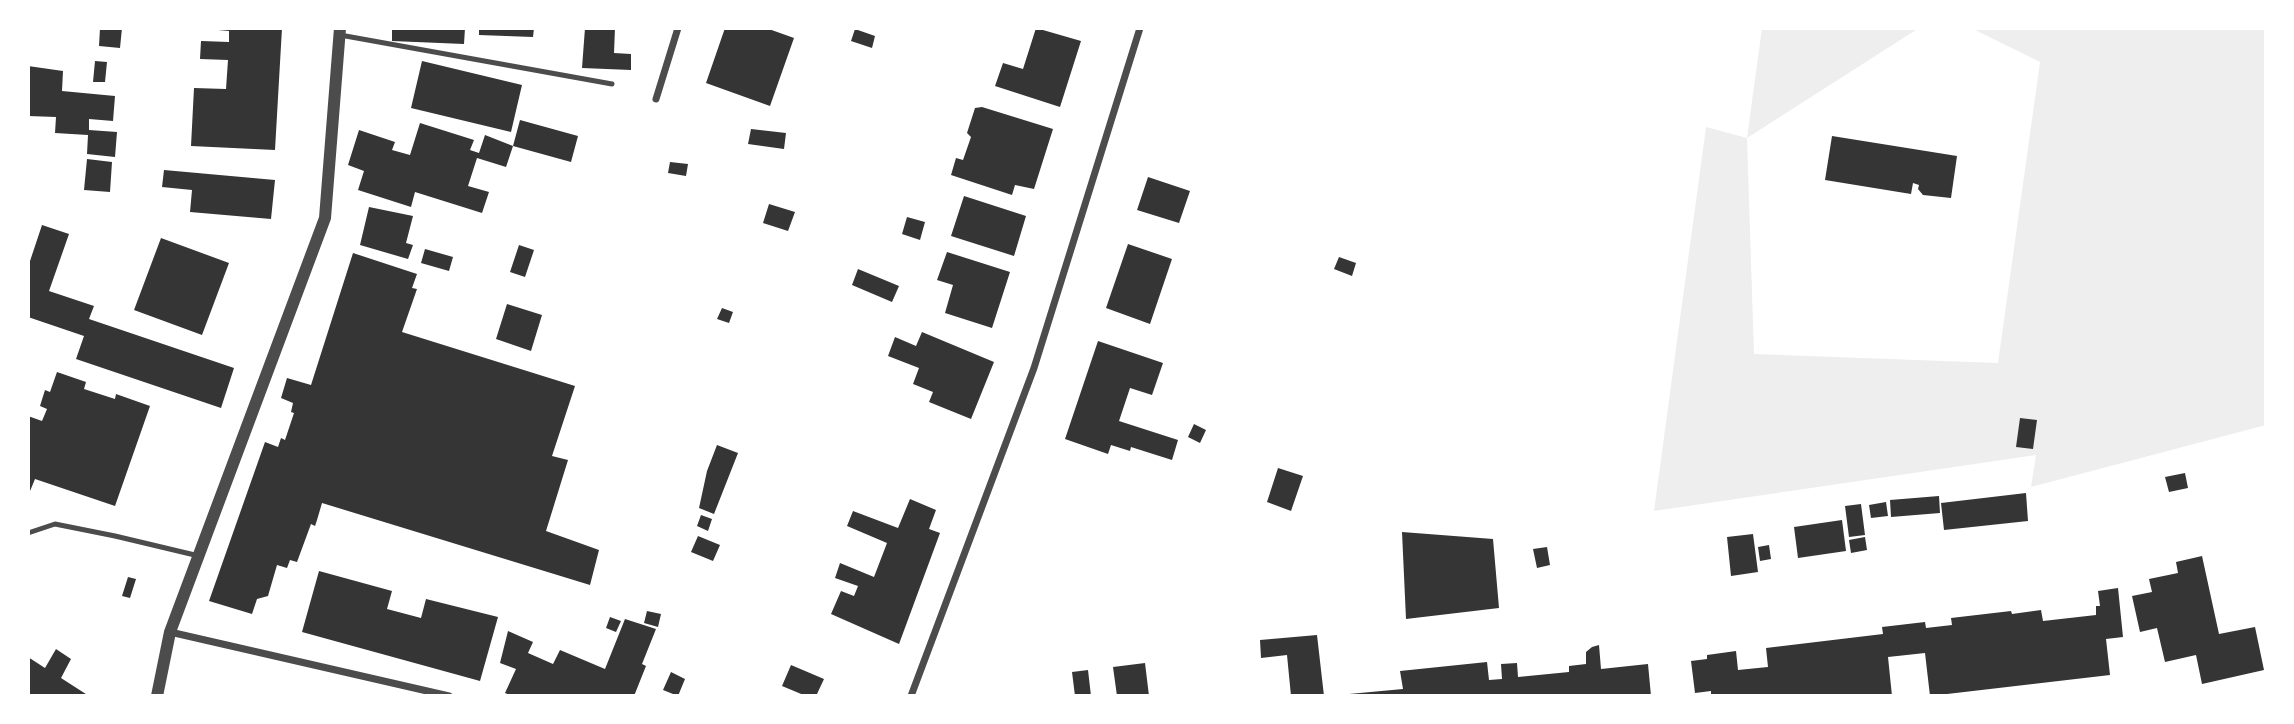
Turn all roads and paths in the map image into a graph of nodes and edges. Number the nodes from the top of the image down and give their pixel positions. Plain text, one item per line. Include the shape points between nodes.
1 (678, 28) edge
2 (1140, 28) edge
3 (340, 32) edge
4 (612, 84) dead end
5 (656, 99) dead end
6 (28, 533) edge
7 (199, 556) junction
8 (170, 632) junction
9 (157, 696) edge
10 (449, 696) edge
11 (912, 696) edge

1 - 5 street
2 - 11 street via 1034,368
3 - 4 lane
3 - 7 street via 325,218
6 - 7 lane via 55,524
7 - 8 street
8 - 9 street
8 - 10 street

